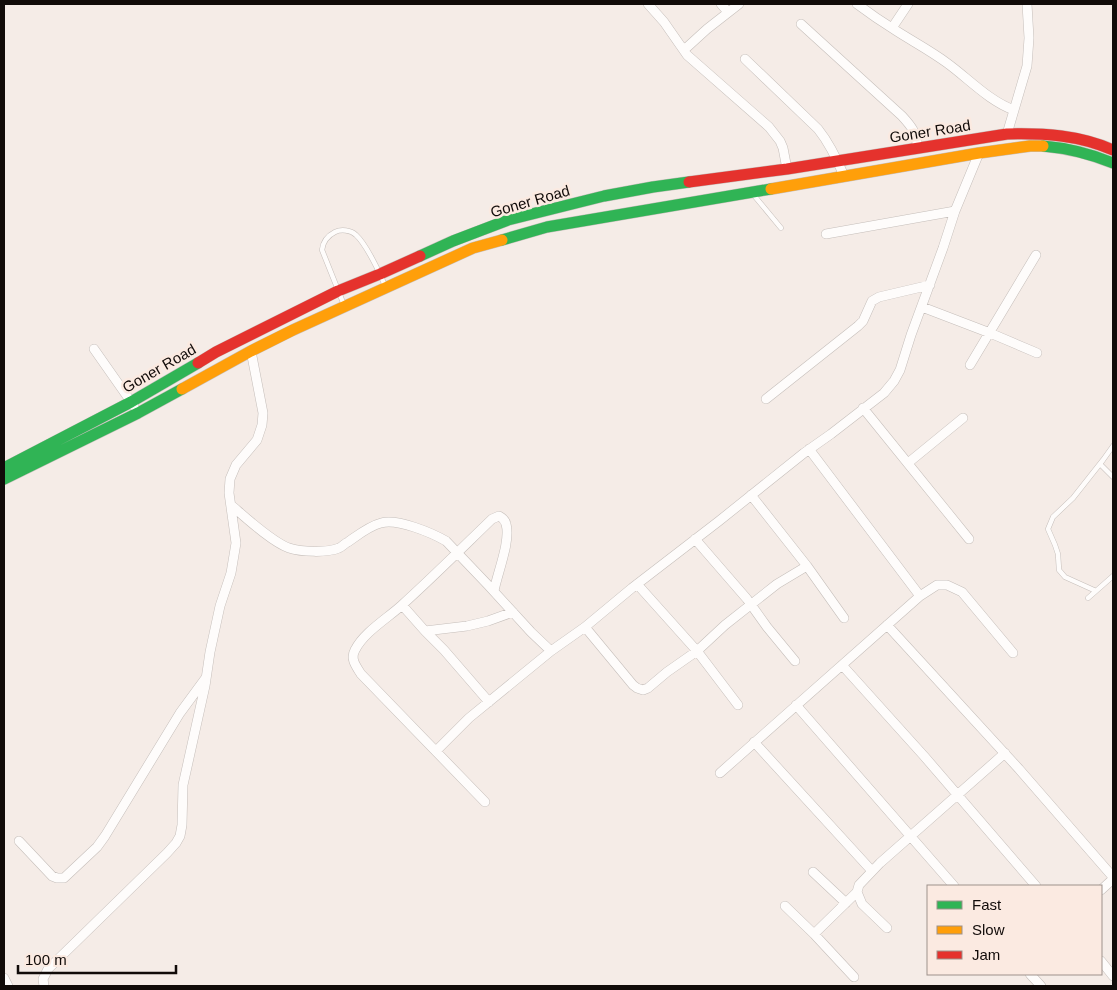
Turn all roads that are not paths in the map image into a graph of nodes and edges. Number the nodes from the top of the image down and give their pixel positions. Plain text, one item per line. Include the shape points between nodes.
1 (648, 4) edge
2 (720, 4) edge
3 (739, 4) edge
4 (856, 4) edge
5 (908, 4) edge
6 (1027, 4) edge
7 (728, 12) junction
8 (801, 24) dead end
9 (892, 28) junction
10 (684, 50) junction
11 (745, 59) dead end
12 (1014, 110) junction
13 (1007, 134) junction
14 (978, 138) junction
15 (918, 148) junction
16 (1004, 150) junction
17 (1113, 150) edge
18 (979, 153) junction
19 (838, 161) junction
20 (1113, 164) edge
21 (787, 169) junction
22 (844, 176) junction
23 (751, 192) junction
24 (604, 196) junction
25 (955, 211) junction
26 (608, 217) junction
27 (782, 228) dead end
28 (826, 234) dead end
29 (1036, 255) dead end
30 (380, 274) junction
31 (930, 285) junction
32 (386, 288) junction
33 (338, 291) junction
34 (345, 306) junction
35 (922, 307) junction
36 (990, 333) junction
37 (94, 349) dead end
38 (251, 351) junction
39 (1037, 353) dead end
40 (970, 365) dead end
41 (766, 399) dead end
42 (131, 402) junction
43 (863, 408) junction
44 (138, 413) junction
45 (963, 418) dead end
46 (1113, 446) edge
47 (809, 449) junction
48 (908, 463) junction
49 (1100, 464) junction
50 (4, 468) edge
51 (1113, 477) edge
52 (4, 478) edge
53 (751, 495) junction
54 (231, 505) junction
55 (695, 539) junction
56 (969, 539) dead end
57 (457, 553) junction
58 (806, 566) junction
59 (1113, 576) edge
60 (637, 584) junction
61 (494, 591) junction
62 (1096, 591) junction
63 (920, 596) junction
64 (1088, 598) dead end
65 (751, 604) junction
66 (402, 605) junction
67 (513, 612) junction
68 (844, 618) dead end
69 (887, 625) junction
70 (586, 627) junction
71 (425, 631) junction
72 (551, 651) junction
73 (697, 651) junction
74 (1012, 653) dead end
75 (795, 661) dead end
76 (842, 665) junction
77 (207, 676) junction
78 (489, 702) junction
79 (738, 705) dead end
80 (796, 705) junction
81 (754, 742) junction
82 (436, 752) junction
83 (1005, 753) junction
84 (720, 773) dead end
85 (958, 796) junction
86 (485, 802) dead end
87 (910, 836) junction
88 (19, 841) dead end
89 (872, 871) junction
90 (814, 872) dead end
91 (1113, 878) edge
92 (953, 885) edge
93 (1035, 885) edge
94 (1102, 889) edge
95 (857, 892) junction
96 (846, 903) junction
97 (785, 906) dead end
98 (887, 928) dead end
99 (814, 934) junction
100 (1102, 962) edge
101 (1031, 975) edge
102 (1113, 976) edge
103 (854, 977) dead end
104 (4, 978) edge
105 (8, 986) edge
106 (44, 986) edge
107 (1041, 986) edge

1 - 10 street
2 - 7 street
3 - 7 street
4 - 9 street
5 - 9 street
6 - 12 street via 1027,66
7 - 10 street
8 - 15 street via 902,116 916,134
9 - 12 street via 946,62 1005,107
10 - 21 street via 769,127 783,148
11 - 19 street via 818,129
12 - 13 street
13 - 14 street, Goner Road
13 - 16 street
13 - 17 street, Goner Road via 1069,136
14 - 15 street, Goner Road
14 - 18 street
15 - 19 street, Goner Road
16 - 18 street, Goner Road
16 - 20 street, Goner Road via 1031,146 1065,149 1103,158
18 - 22 street, Goner Road
18 - 25 street
19 - 21 street, Goner Road
19 - 22 street
21 - 24 street, Goner Road
22 - 23 street, Goner Road
23 - 26 street, Goner Road
23 - 27 lane
24 - 26 street
24 - 30 street, Goner Road via 508,220
25 - 28 street
25 - 31 street
26 - 32 street, Goner Road via 547,227 474,248
29 - 36 street
30 - 32 lane
30 - 33 street, Goner Road
30 - 33 lane via 355,234 339,230 328,236 322,250
31 - 35 street
31 - 41 street via 879,296 872,301 858,326
32 - 34 street, Goner Road
33 - 34 lane
33 - 42 street, Goner Road via 216,352
34 - 38 street, Goner Road
35 - 36 street
35 - 43 street via 894,381
36 - 39 street
36 - 40 street
37 - 42 street
38 - 44 street, Goner Road
38 - 54 street via 263,413 262,425 257,440 230,479
42 - 44 street
42 - 50 street, Goner Road
43 - 47 street
43 - 48 street
44 - 52 street, Goner Road
45 - 48 street
46 - 49 lane
47 - 53 street
47 - 63 street
48 - 56 street
49 - 51 lane
49 - 62 lane via 1053,517 1048,529 1058,554 1059,570
53 - 55 street
53 - 58 street
54 - 57 street via 274,540 289,548 332,550 382,522 400,522 438,536
54 - 77 street via 236,543
55 - 60 street
55 - 65 street
57 - 61 street
57 - 61 street via 492,519 503,518 507,536
57 - 66 street
58 - 65 street
58 - 68 street
59 - 62 lane
60 - 70 street
60 - 73 street
61 - 67 street
62 - 64 lane
63 - 69 street
63 - 74 street via 937,585 947,585 962,592
65 - 73 street
65 - 75 street
66 - 71 street
66 - 82 street via 364,638 352,657 361,674
67 - 71 street via 488,622
67 - 72 street
69 - 76 street
69 - 83 street
70 - 72 street
70 - 73 street via 633,685 643,690
71 - 78 street
72 - 78 street
73 - 79 street
76 - 80 street
76 - 85 street
77 - 88 street via 180,713 105,836 64,878 52,876
77 - 106 street via 182,785 180,836 48,969 43,979
78 - 82 street
80 - 81 street
80 - 87 street
81 - 84 street
81 - 89 street
82 - 86 street
83 - 85 street
83 - 91 street
85 - 87 street
85 - 93 street
87 - 89 street
87 - 92 street
89 - 95 street
90 - 96 street
91 - 94 street
95 - 96 street
95 - 98 street via 862,904
96 - 99 street
97 - 99 street
99 - 103 street
100 - 102 street
101 - 107 street
104 - 105 street

